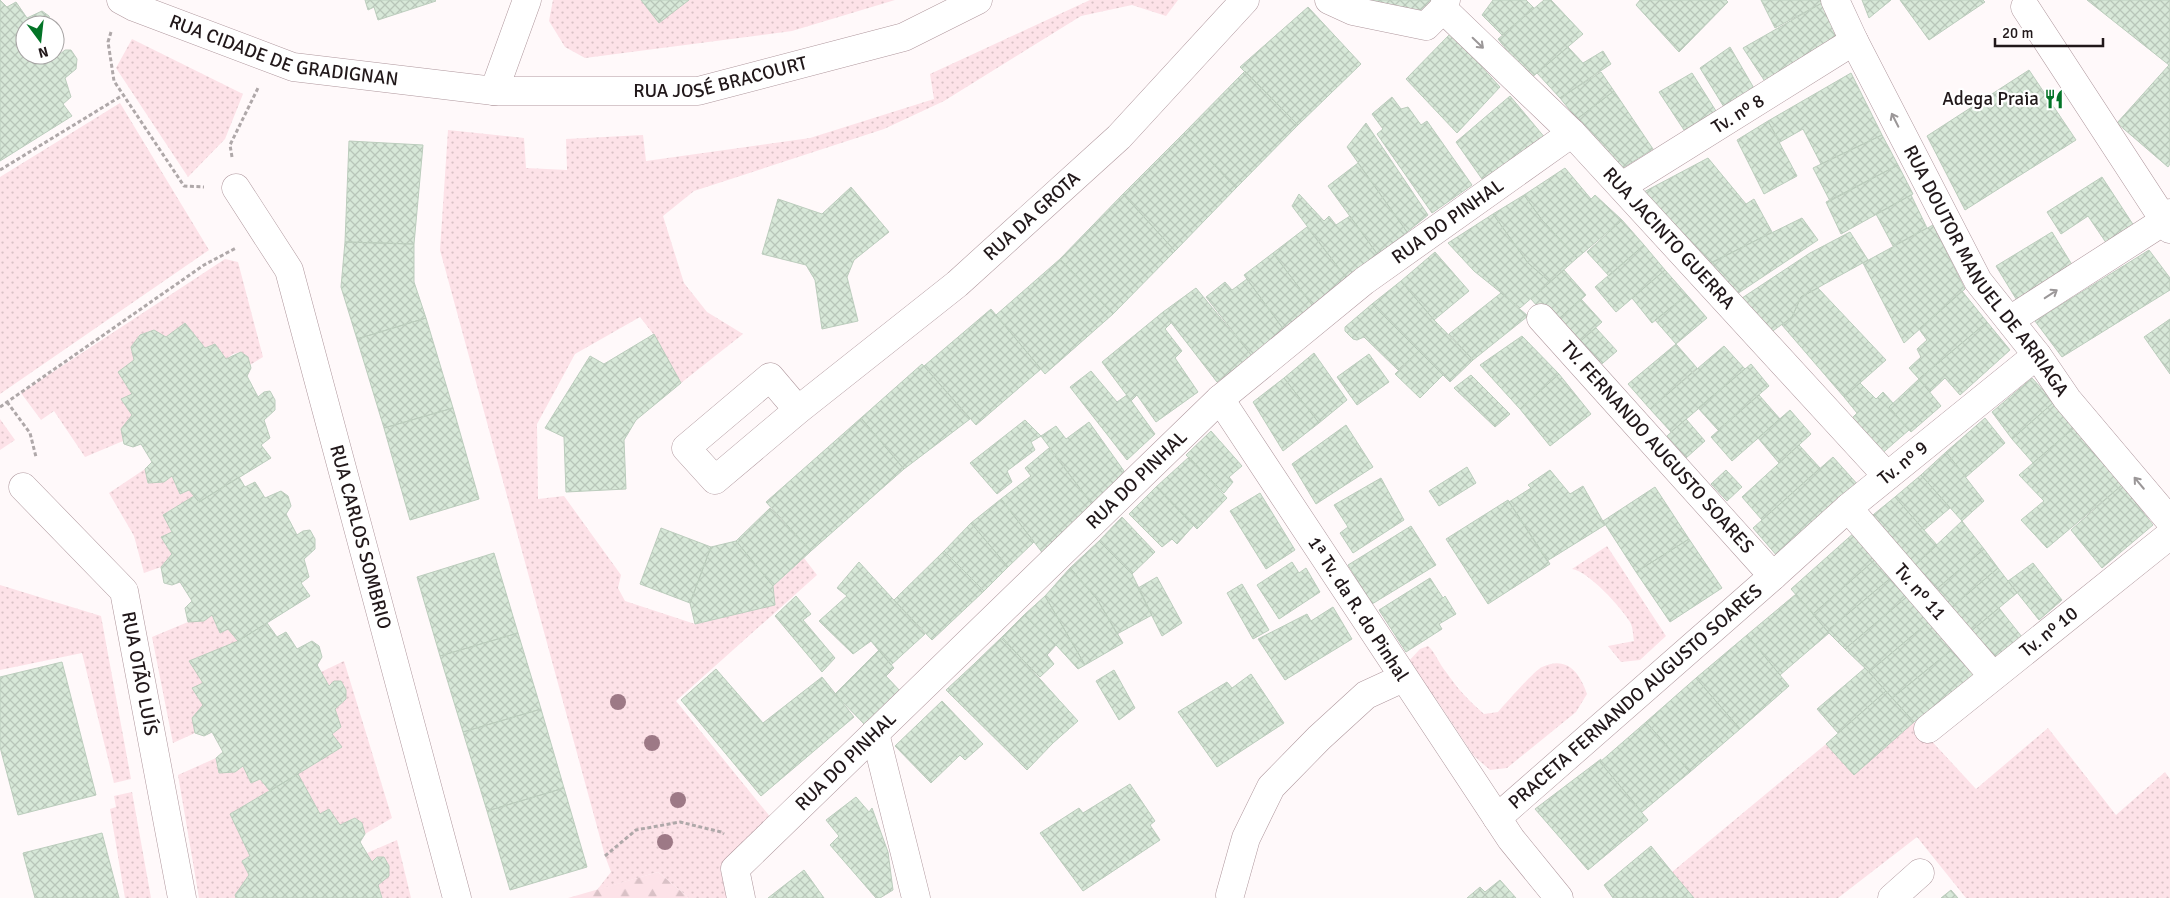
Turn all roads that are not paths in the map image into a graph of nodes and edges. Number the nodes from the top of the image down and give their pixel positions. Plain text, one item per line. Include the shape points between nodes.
1 (121, 0) edge
2 (527, 0) edge
3 (978, 0) edge
4 (1245, 0) edge
5 (1329, 0) edge
6 (1835, 0) edge
7 (1444, 5) edge
8 (2025, 7) dead end
9 (1854, 41) junction
10 (451, 86) joint
11 (494, 92) junction
12 (1572, 133) junction
13 (1622, 186) junction
14 (236, 188) dead end
15 (2168, 221) edge
16 (1541, 318) dead end
17 (2010, 320) junction
18 (2038, 355) junction
19 (1220, 399) junction
20 (798, 410) dead end
21 (1887, 476) junction
22 (23, 488) dead end
23 (1848, 508) junction
24 (2170, 521) edge
25 (2170, 535) edge
26 (1773, 576) junction
27 (1993, 676) junction
28 (1403, 678) junction
29 (1928, 730) dead end
30 (875, 733) junction
31 (1497, 818) junction
32 (1920, 873) dead end
33 (1230, 895) dead end
34 (182, 898) edge
35 (457, 898) edge
36 (741, 898) edge
37 (916, 898) edge
38 (1559, 898) edge
39 (1892, 898) edge

1 - 10 street, RUA CIDADE DE GRADIGNAN via 293,67
2 - 11 street
3 - 11 street, RUA JOSÉ BRACOURT via 904,37 698,91
4 - 20 street, RUA DA GROTA via 1119,137 956,284
5 - 7 street via 1353,11 1426,26
6 - 9 street, RUA DOUTOR MANUEL DE ARRIAGA
7 -> 12 street, RUA JACINTO GUERRA
8 - 15 street
9 - 13 street, Tv. nº 8
17 -> 9 street, RUA DOUTOR MANUEL DE ARRIAGA via 1978,281
10 - 11 street, RUA JOSÉ BRACOURT
12 - 13 street, RUA JACINTO GUERRA
12 - 19 street, RUA DO PINHAL via 1364,281
13 - 21 street, RUA JACINTO GUERRA
14 - 35 street, RUA CARLOS SOMBRIO via 288,270
17 -> 15 street
16 - 26 street, TV. FERNANDO AUGUSTO SOARES
17 - 18 street, RUA DOUTOR MANUEL DE ARRIAGA
18 - 21 street, Tv. nº 9
24 -> 18 street, RUA DOUTOR MANUEL DE ARRIAGA via 2067,399
19 - 28 street, 1ª Tv. da R. do Pinhal
19 - 30 street, RUA DO PINHAL
21 - 23 street, Tv. nº 9
22 - 34 street, RUA OTÃO LUÍS via 124,591
23 - 26 street, Tv. nº 9
23 - 27 street, Tv. nº 11
25 - 27 street, Tv. nº 10
26 - 31 street, PRACETA FERNANDO AUGUSTO SOARES
27 - 29 street, Tv. nº 10
28 - 31 street, 1ª Tv. da R. do Pinhal
28 - 33 street via 1366,695 1271,787 1246,838
30 - 36 street, RUA DO PINHAL via 742,862
30 - 37 street
31 - 38 street, 1ª Tv. da R. do Pinhal
32 - 39 street

